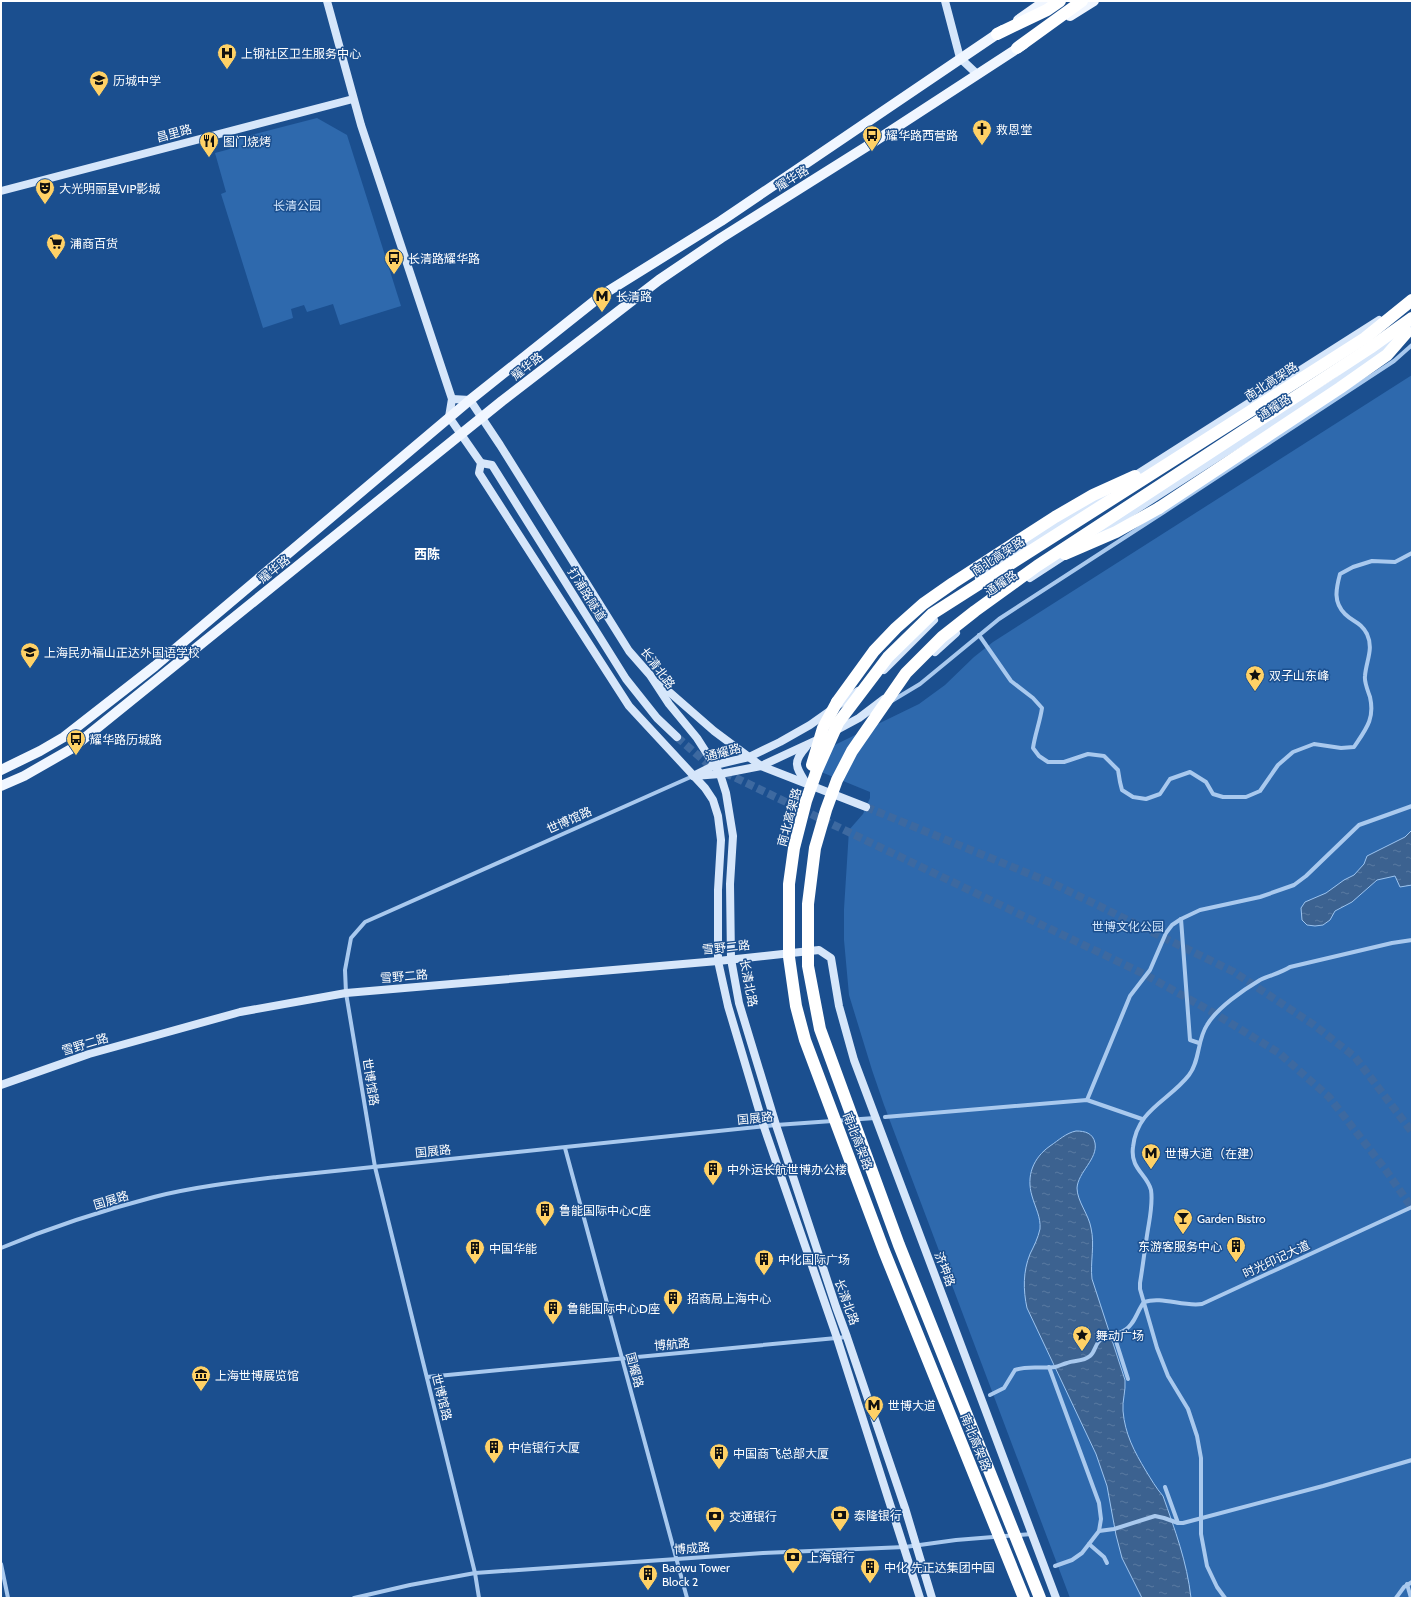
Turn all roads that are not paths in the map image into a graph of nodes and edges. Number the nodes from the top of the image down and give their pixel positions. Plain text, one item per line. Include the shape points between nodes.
1 (327, 1) edge
2 (945, 1) edge
3 (1045, 1) edge
4 (1060, 1) edge
5 (1082, 1) edge
6 (1094, 1) edge
7 (997, 34) junction
8 (1017, 48) junction
9 (960, 58) junction
10 (977, 74) junction
11 (353, 99) junction
12 (1, 191) edge
13 (1412, 293) edge
14 (1412, 300) edge
15 (1412, 318) edge
16 (1410, 333) edge
17 (1412, 345) edge
18 (452, 399) junction
19 (470, 400) junction
20 (449, 417) junction
21 (482, 418) junction
22 (461, 434) junction
23 (481, 463) junction
24 (1135, 476) junction
25 (1412, 553) edge
26 (1037, 566) junction
27 (979, 635) junction
28 (650, 675) junction
29 (860, 718) junction
30 (677, 737) tunnel mouth
31 (808, 745) junction
32 (748, 757) junction
33 (715, 765) junction
34 (761, 766) junction
35 (1, 770) edge
36 (720, 774) junction
37 (693, 776) junction
38 (806, 783) junction
39 (1, 786) edge
40 (806, 801) junction
41 (1412, 806) edge
42 (866, 807) tunnel mouth
43 (1181, 919) junction
44 (1412, 940) edge
45 (819, 950) joint
46 (731, 959) junction
47 (718, 960) junction
48 (346, 993) junction
49 (1199, 1043) junction
50 (1, 1085) edge
51 (1087, 1100) junction
52 (885, 1117) dead end
53 (875, 1118) junction
54 (1142, 1119) junction
55 (776, 1125) junction
56 (764, 1127) junction
57 (565, 1148) junction
58 (375, 1167) junction
59 (1412, 1207) edge
60 (1, 1248) edge
61 (1144, 1302) junction
62 (1114, 1335) junction
63 (847, 1337) junction
64 (837, 1338) junction
65 (622, 1359) junction
66 (1049, 1367) junction
67 (426, 1377) junction
68 (1128, 1379) dead end
69 (990, 1395) dead end
70 (1412, 1460) edge
71 (1165, 1487) dead end
72 (1201, 1517) junction
73 (1178, 1523) junction
74 (1099, 1531) junction
75 (1032, 1534) junction
76 (1090, 1544) junction
77 (916, 1545) junction
78 (905, 1547) junction
79 (676, 1559) junction
80 (1107, 1563) dead end
81 (1, 1564) edge
82 (1055, 1566) dead end
83 (475, 1573) junction
84 (1412, 1582) edge
85 (1407, 1584) junction
86 (1411, 1595) edge
87 (8, 1598) edge
88 (354, 1598) edge
89 (479, 1598) edge
90 (687, 1598) edge
91 (920, 1598) edge
92 (932, 1598) edge
93 (1024, 1598) edge
94 (1040, 1598) edge
95 (1056, 1598) edge
96 (1225, 1598) edge
97 (1396, 1598) edge

1 - 11 street
2 - 9 street
3 - 7 main road, 耀华路
4 - 7 highway
5 - 8 highway
6 - 8 main road, 耀华路
7 - 9 main road, 耀华路
8 - 10 main road, 耀华路
9 - 10 street
9 - 19 main road, 耀华路 via 721,221 602,295
10 - 21 main road, 耀华路 via 659,280
11 - 12 street, 昌里路
11 - 18 street
13 - 24 street, 通耀路 via 1380,320
14 - 40 highway, 南北高架路, bridge via 1365,338 932,614 888,657 838,723 816,770
15 - 26 highway, 南北高架路, bridge
16 - 26 highway, bridge via 1387,355 1340,388 1159,508 1116,532
16 - 29 street, 通耀路 via 1001,597 964,625
17 - 27 street via 1394,361 1005,615
18 - 19 street
18 - 20 street
19 - 20 main road, 耀华路
19 - 21 street
20 - 22 street
20 - 35 main road, 耀华路 via 149,671 64,737 40,752
21 - 22 main road, 耀华路
21 - 28 street, 长清北路 via 629,651
22 - 23 street, 长清北路
22 - 39 main road, 耀华路 via 71,749
23 - 30 street, 打浦路隧道 via 492,465 626,679 657,718
23 - 37 street, 长清北路 via 479,473 630,706
24 - 32 street, 通耀路 via 1026,544 988,571 883,670 847,700 810,725
24 - 40 highway, bridge via 1092,495 1055,517 953,582 896,628 874,651 837,702 823,728 812,764
25 - 27 street via 1395,562 1372,561 1340,574 1336,600 1344,614 1362,625 1371,647 1365,677 1372,708 1370,722 1354,747 1314,744 1293,752 1278,765 1260,791 1246,797 1223,797 1213,794 1206,782 1190,772 1170,779 1160,794 1146,799 1133,797 1122,790 1118,770 1104,756 1088,754 1064,762 1048,762 1033,748 1042,708 1011,682
26 - 94 highway, 南北高架路, bridge via 942,637 906,673 852,751 837,780 815,848 808,904 808,966 820,1029 899,1245
27 - 29 street via 920,684
28 - 32 street via 714,732
28 - 33 street, 长清北路 via 669,704 698,738
29 - 31 street, 通耀路
31 - 34 street, 通耀路
31 - 38 street via 798,757 796,768
32 - 33 street, 通耀路
32 - 34 street
33 - 36 street, 长清北路
33 - 37 street, 通耀路
34 - 36 street, 通耀路
34 - 38 street
36 - 37 street, 通耀路
36 - 46 street, 长清北路 via 733,836 730,884
37 - 47 street, 长清北路 via 713,800 718,816 721,840
37 - 48 street, 世博馆路 via 365,922 351,938 345,970
38 - 42 street
40 - 93 highway, 南北高架路, bridge via 794,848 789,884 789,957 796,1006 805,1040 884,1251
41 - 43 street via 1360,825 1294,885 1260,897 1200,910
43 - 49 street via 1190,1040
43 - 51 street via 1166,933 1150,970 1130,996
44 - 49 street via 1290,967 1282,973 1261,980 1221,1009 1207,1024
45 - 46 street, 雪野二路
45 - 53 street, 济坤路 via 831,958 846,1033
46 - 47 street, 雪野二路
46 - 55 street, 长清北路 via 739,1003
47 - 48 street, 雪野二路
47 - 56 street, 长清北路 via 728,1006
48 - 50 street, 雪野二路 via 240,1012 89,1054
48 - 58 street, 世博馆路
49 - 54 street via 1190,1075
51 - 52 street
51 - 54 street
53 - 55 street, 国展路
53 - 75 street, 济坤路
54 - 61 street via 1132,1147 1135,1165 1150,1187 1152,1204 1140,1283
55 - 56 street, 国展路
55 - 63 street, 长清北路
56 - 57 street, 国展路
56 - 64 street, 长清北路
57 - 58 street, 国展路
57 - 65 street, 国耀路
58 - 60 street, 国展路 via 273,1177 154,1197 59,1226
58 - 67 street, 世博馆路
59 - 61 street, 时光印记大道 via 1202,1304 1188,1305 1155,1300
61 - 62 street via 1132,1324
61 - 72 street via 1168,1376 1188,1409 1197,1436 1201,1458
62 - 66 street via 1102,1338 1090,1357 1079,1362
62 - 68 street
63 - 64 street, 博航路
63 - 77 street, 长清北路
64 - 65 street, 博航路
64 - 78 street, 长清北路
65 - 67 street, 博航路
65 - 79 street, 国耀路
66 - 69 street via 1015,1370 1004,1388
66 - 74 street via 1099,1503
67 - 83 street, 世博馆路
70 - 72 street
71 - 73 street
72 - 73 street
72 - 96 street via 1201,1534 1207,1566
73 - 74 street via 1155,1516
74 - 76 street
75 - 77 street, 博成路
75 - 95 street, 济坤路
76 - 80 street
76 - 82 street via 1072,1560
77 - 78 street, 博成路
77 - 92 street, 长清北路
78 - 79 street, 博成路
78 - 91 street, 长清北路
79 - 83 street, 博成路
79 - 90 street, 国耀路
81 - 87 street
83 - 88 street, 博成路
83 - 89 street, 世博馆路
84 - 85 street
85 - 86 street
85 - 97 street

